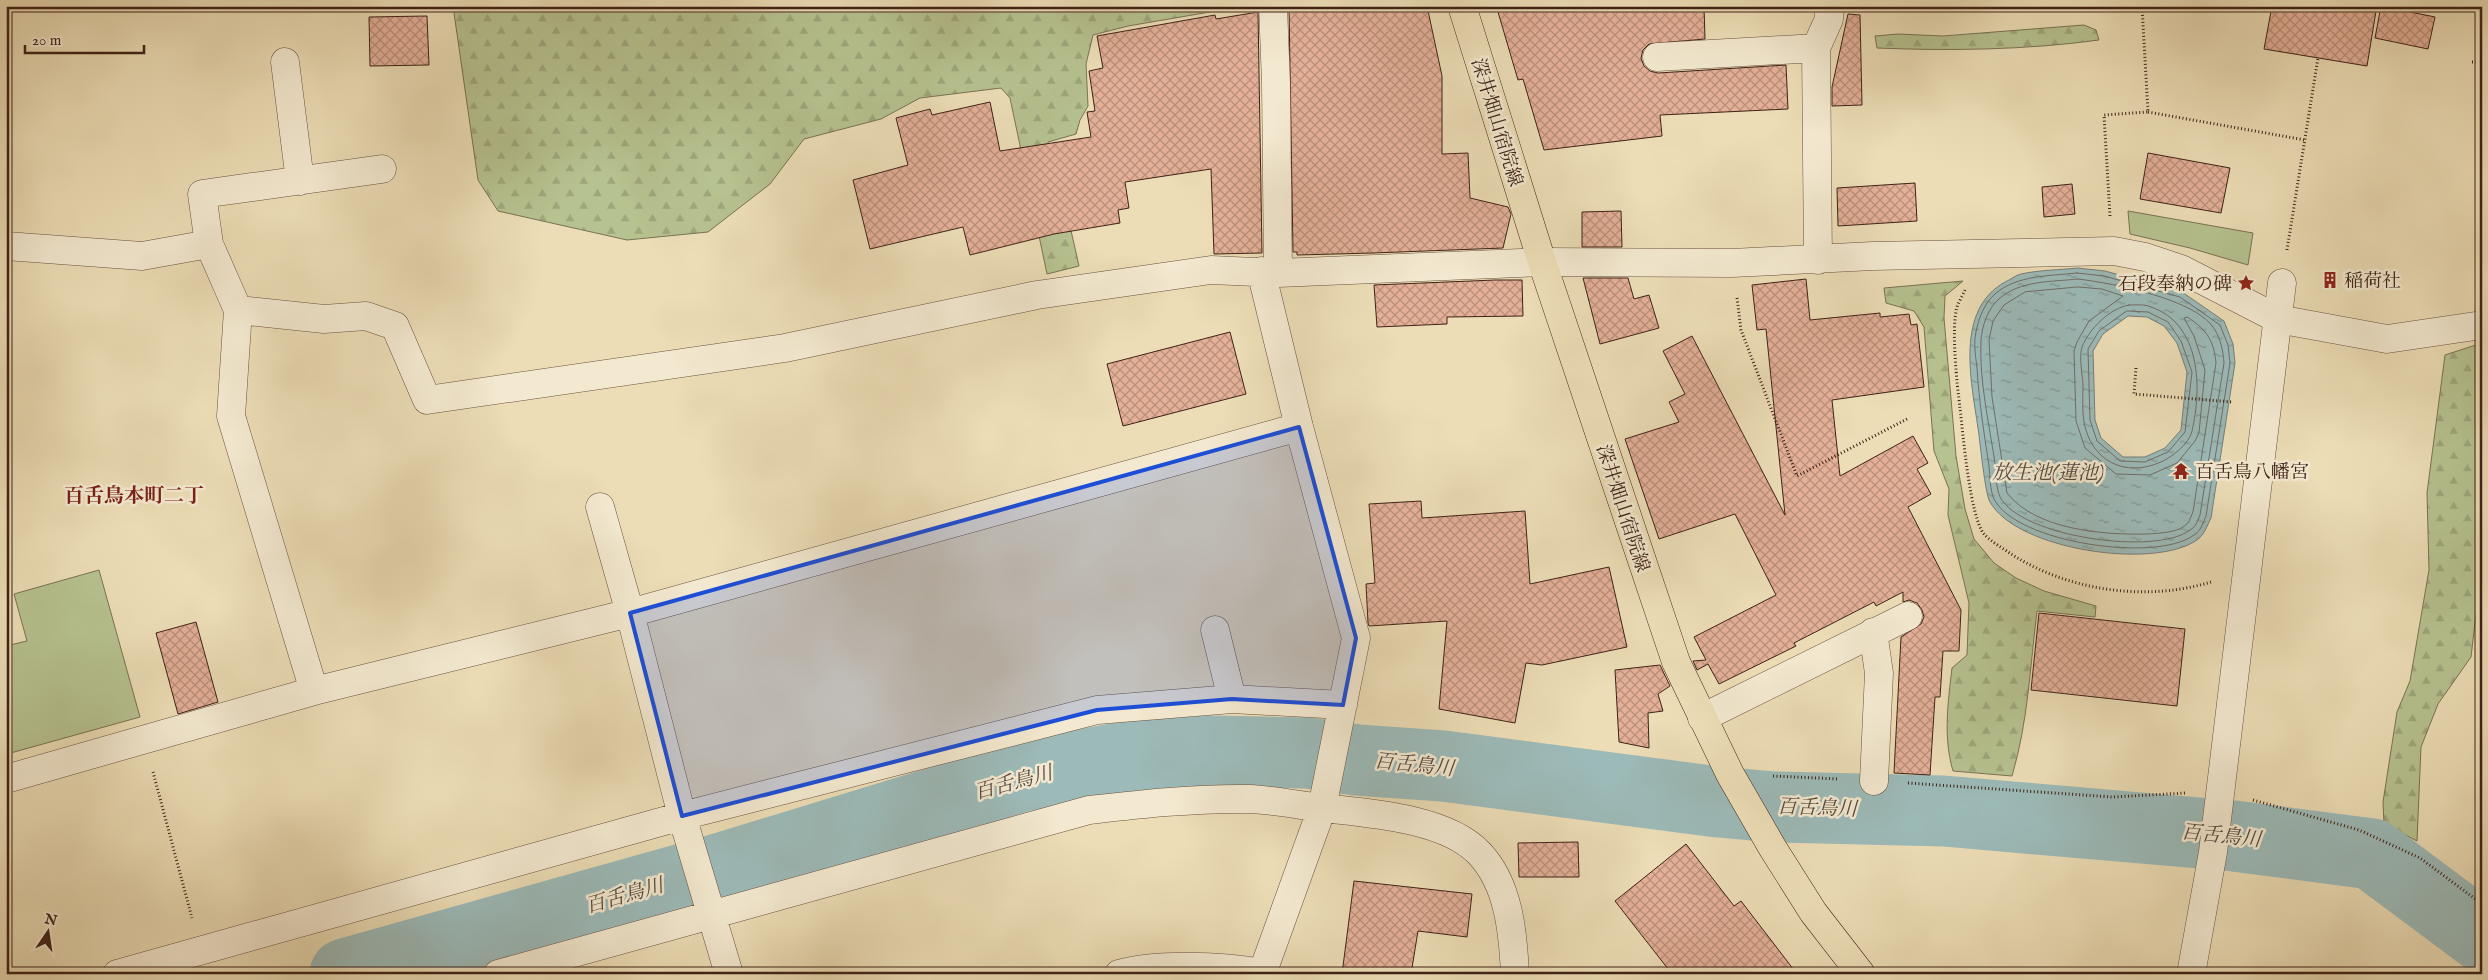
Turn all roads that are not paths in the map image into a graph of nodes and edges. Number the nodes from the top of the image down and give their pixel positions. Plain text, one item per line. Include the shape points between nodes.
1 (1273, 6) edge
2 (1462, 6) edge
3 (1829, 6) edge
4 (1816, 48) junction
5 (1656, 57) dead end
6 (285, 62) dead end
7 (382, 169) dead end
8 (300, 181) junction
9 (209, 244) junction
10 (6, 246) edge
11 (1818, 260) junction
12 (1542, 262) junction
13 (1270, 272) junction
14 (2282, 283) dead end
15 (238, 310) junction
16 (2278, 319) junction
17 (2482, 325) edge
18 (1298, 427) junction
19 (600, 507) dead end
20 (630, 613) junction
21 (1908, 616) dead end
22 (1215, 630) dead end
23 (1873, 632) junction
24 (314, 691) junction
25 (1232, 699) junction
26 (1342, 712) junction
27 (1702, 718) junction
28 (6, 779) edge
29 (1874, 781) road end
30 (1324, 799) junction
31 (685, 826) junction
32 (709, 906) junction
33 (1262, 973) edge
34 (117, 974) edge
35 (498, 974) edge
36 (729, 974) edge
37 (1119, 974) edge
38 (1515, 974) edge
39 (1861, 974) edge
40 (2191, 974) edge

1 - 13 street via 1276,83
2 - 12 main road, 深井畑山宿院線
3 - 4 street via 1829,20
4 - 5 street
4 - 11 street
6 - 8 street
7 - 8 street
8 - 9 street via 202,194
9 - 10 street via 142,256
9 - 15 street
11 - 12 street
11 - 16 street via 2114,251 2181,268
12 - 13 street
12 - 27 main road, 深井畑山宿院線 via 1676,662
13 - 15 street via 1211,270 1037,295 785,348 427,400 395,326 366,316 324,319
13 - 18 street
14 - 16 street
15 - 24 street via 232,416
16 - 17 street via 2387,339
16 - 40 street via 2213,852
18 - 20 street
18 - 26 street via 1356,638
19 - 20 street
20 - 24 street
20 - 31 street
21 - 23 street
22 - 25 street
23 - 27 street
23 - 29 street via 1879,673
24 - 28 street
25 - 26 street
25 - 31 street via 1097,710
26 - 30 street
27 - 39 main road, 深井畑山宿院線 via 1772,846 1813,912
30 - 32 street via 1163,801 1089,810
30 - 33 street
30 - 38 street via 1439,830 1479,853 1504,897 1514,944
31 - 32 street
31 - 34 street
32 - 35 street
32 - 36 street
33 - 37 street via 1229,967 1135,969

